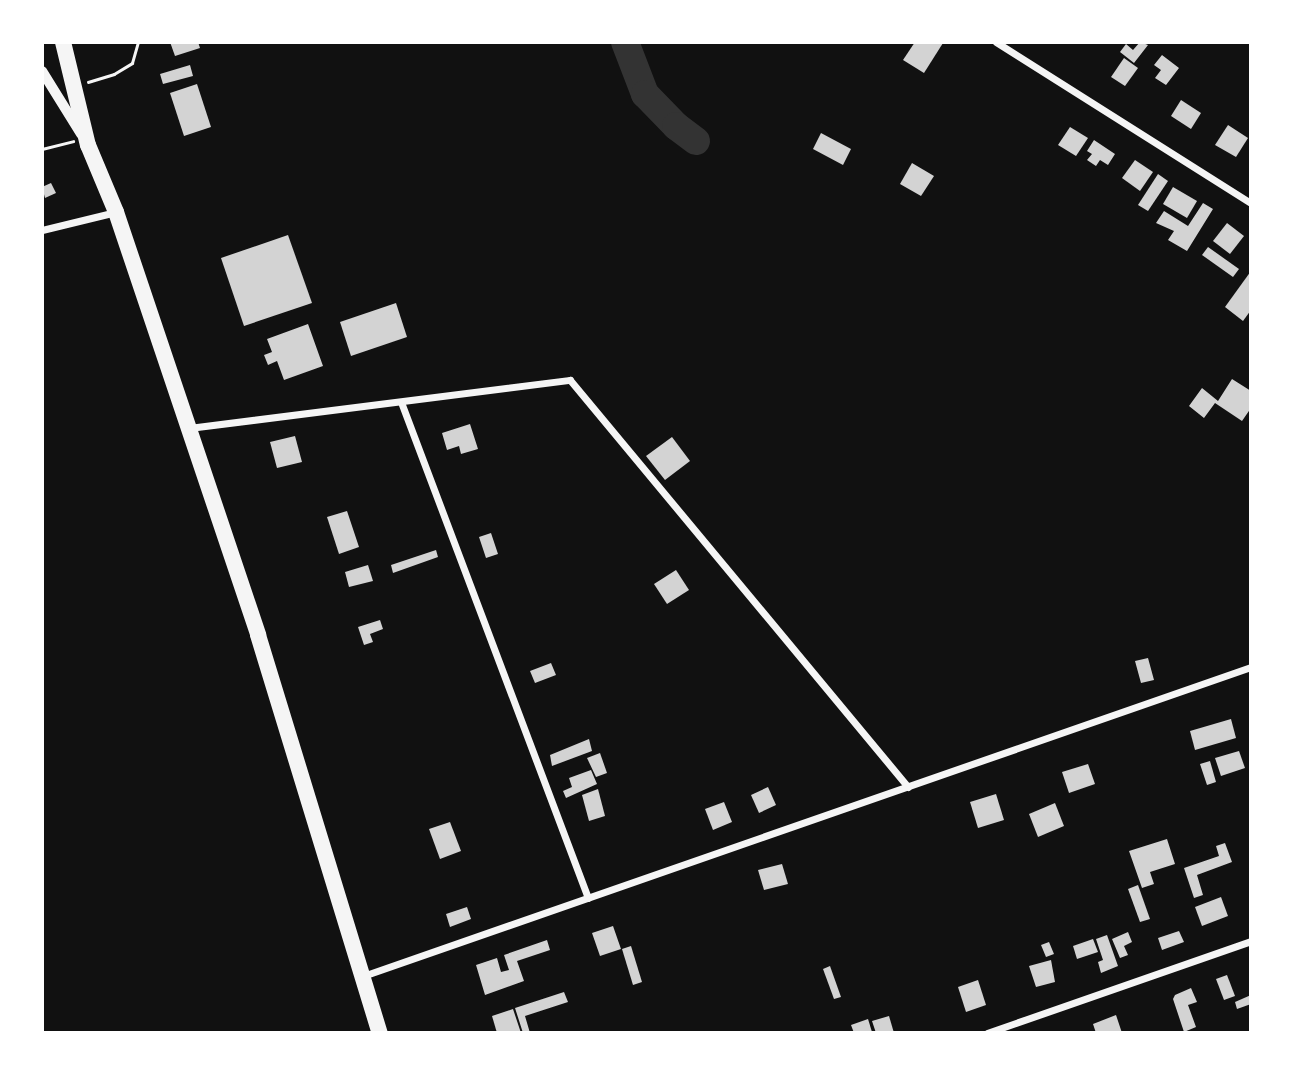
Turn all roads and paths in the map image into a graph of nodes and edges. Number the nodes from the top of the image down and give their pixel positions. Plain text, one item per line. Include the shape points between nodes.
1 (63, 42) edge
2 (138, 42) edge
3 (996, 42) edge
4 (42, 71) edge
5 (74, 87) junction
6 (86, 142) junction
7 (42, 149) edge
8 (1251, 203) edge
9 (116, 212) junction
10 (42, 230) edge
11 (401, 402) junction
12 (188, 429) junction
13 (1251, 667) edge
14 (908, 787) junction
15 (588, 898) junction
16 (1251, 941) edge
17 (362, 976) junction
18 (380, 1033) edge
19 (988, 1033) edge

1 - 5 highway
2 - 5 path via 132,63
3 - 8 street
4 - 6 street
5 - 6 highway
6 - 7 path
6 - 9 highway
9 - 10 street
9 - 12 highway
11 - 12 street
11 - 14 street via 570,380
11 - 15 street
12 - 17 highway via 258,635
13 - 14 street
14 - 15 street
15 - 17 street
16 - 19 street
17 - 18 highway

